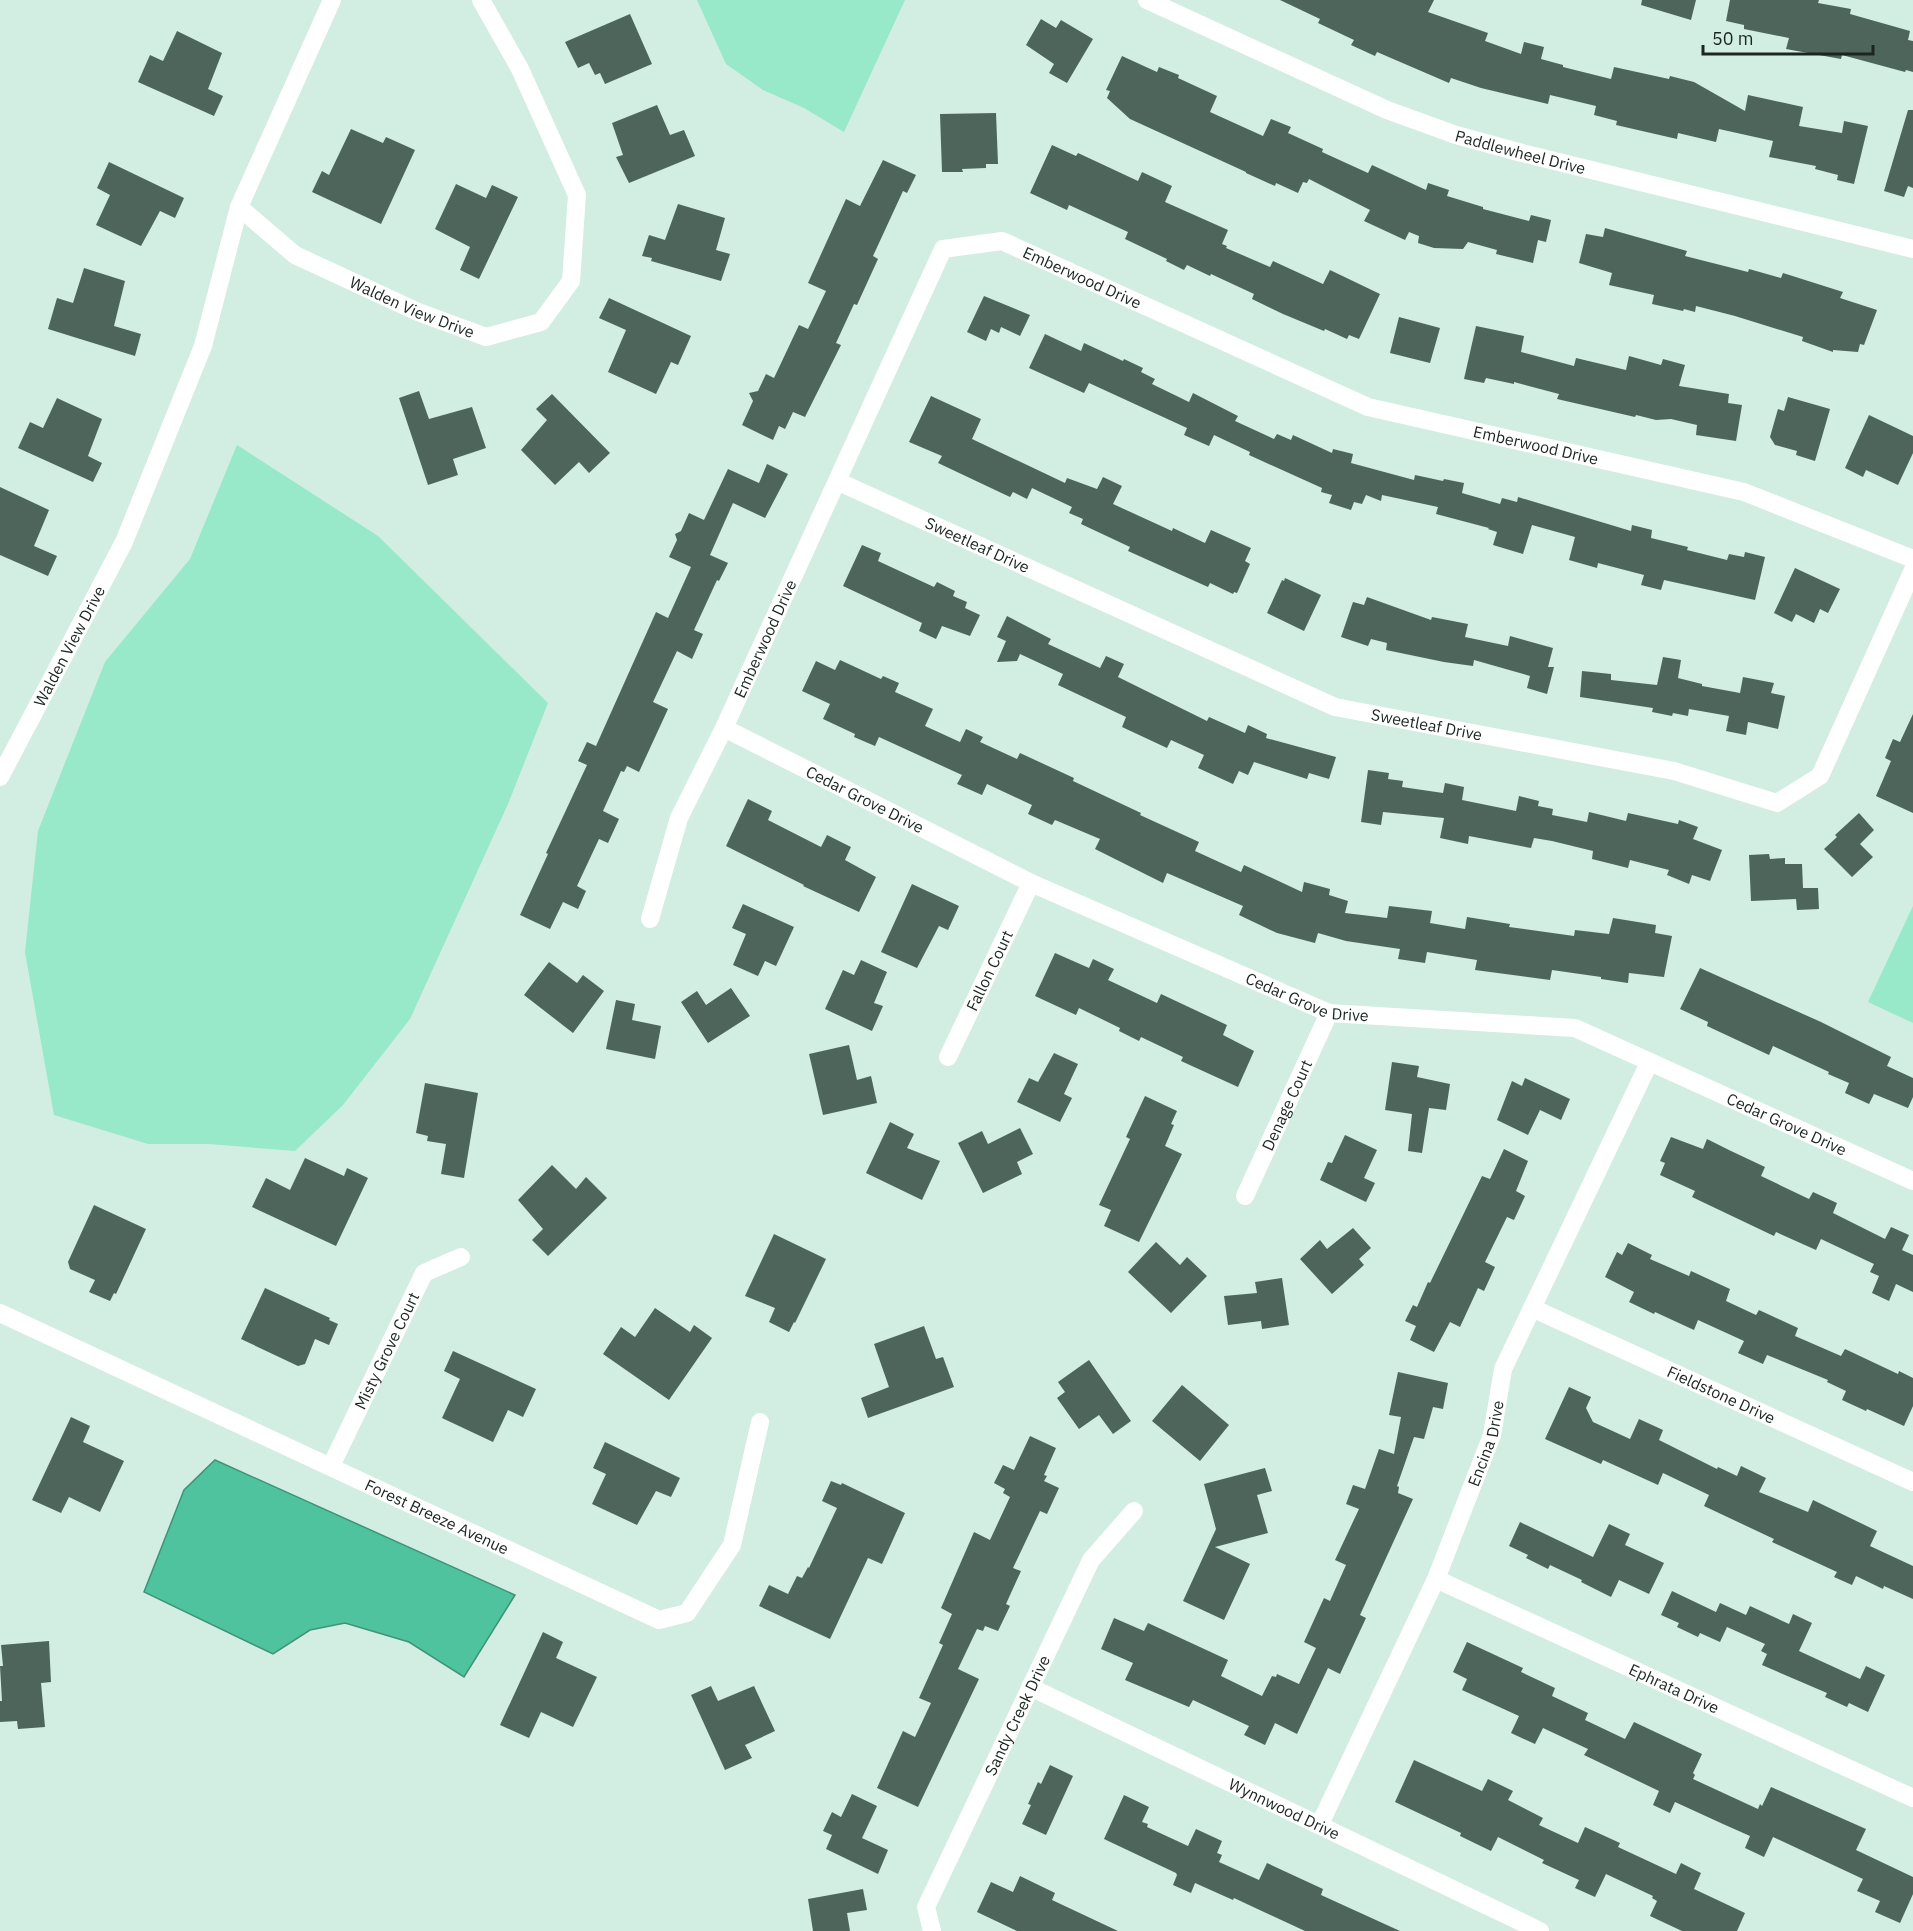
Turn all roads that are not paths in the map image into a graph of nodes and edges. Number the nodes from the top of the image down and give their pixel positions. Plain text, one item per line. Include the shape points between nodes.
1 (332, 0) edge
2 (481, 0) edge
3 (1147, 0) edge
4 (239, 207) junction
5 (1913, 249) edge
6 (839, 482) junction
7 (1913, 559) edge
8 (1913, 570) edge
9 (724, 728) junction
10 (0, 777) edge
11 (1031, 883) junction
12 (650, 919) dead end
13 (1329, 1013) junction
14 (948, 1058) dead end
15 (1649, 1062) junction
16 (1913, 1181) edge
17 (1245, 1196) dead end
18 (461, 1257) dead end
19 (1532, 1308) junction
20 (0, 1312) edge
21 (760, 1422) dead end
22 (331, 1466) junction
23 (1913, 1482) edge
24 (1134, 1512) dead end
25 (1436, 1579) junction
26 (1030, 1687) junction
27 (1913, 1798) edge
28 (1320, 1824) junction
29 (933, 1931) edge
30 (1540, 1931) edge

1 - 4 street, Walden View Drive
2 - 4 street, Walden View Drive via 520,69 577,195 571,281 542,322 486,337 418,312 295,255
3 - 5 street, Paddlewheel Drive via 1387,110 1456,135
4 - 10 street, Walden View Drive via 203,346 124,542
6 - 7 street, Emberwood Drive via 944,249 1002,241 1368,407 1744,492
6 - 8 street, Sweetleaf Drive via 1335,706 1674,771 1777,803 1820,776
6 - 9 street, Emberwood Drive
9 - 11 street, Cedar Grove Drive
9 - 12 street, Emberwood Drive via 679,818
11 - 13 street, Cedar Grove Drive
11 - 14 street, Fallon Court
13 - 15 street, Cedar Grove Drive via 1575,1028
13 - 17 street, Denage Court
15 - 16 street, Cedar Grove Drive
15 - 19 street, Encina Drive
18 - 22 street, Misty Grove Court via 424,1273
19 - 23 street, Fieldstone Drive
19 - 25 street, Encina Drive via 1503,1369 1492,1435
20 - 22 street, Forest Breeze Avenue
21 - 22 street, Forest Breeze Avenue via 732,1545 687,1613 659,1620
24 - 26 street, Sandy Creek Drive via 1091,1560
25 - 27 street, Ephrata Drive
25 - 28 street, Encina Drive
26 - 28 street, Wynnwood Drive
26 - 29 street, Sandy Creek Drive via 926,1907
28 - 30 street, Wynnwood Drive

